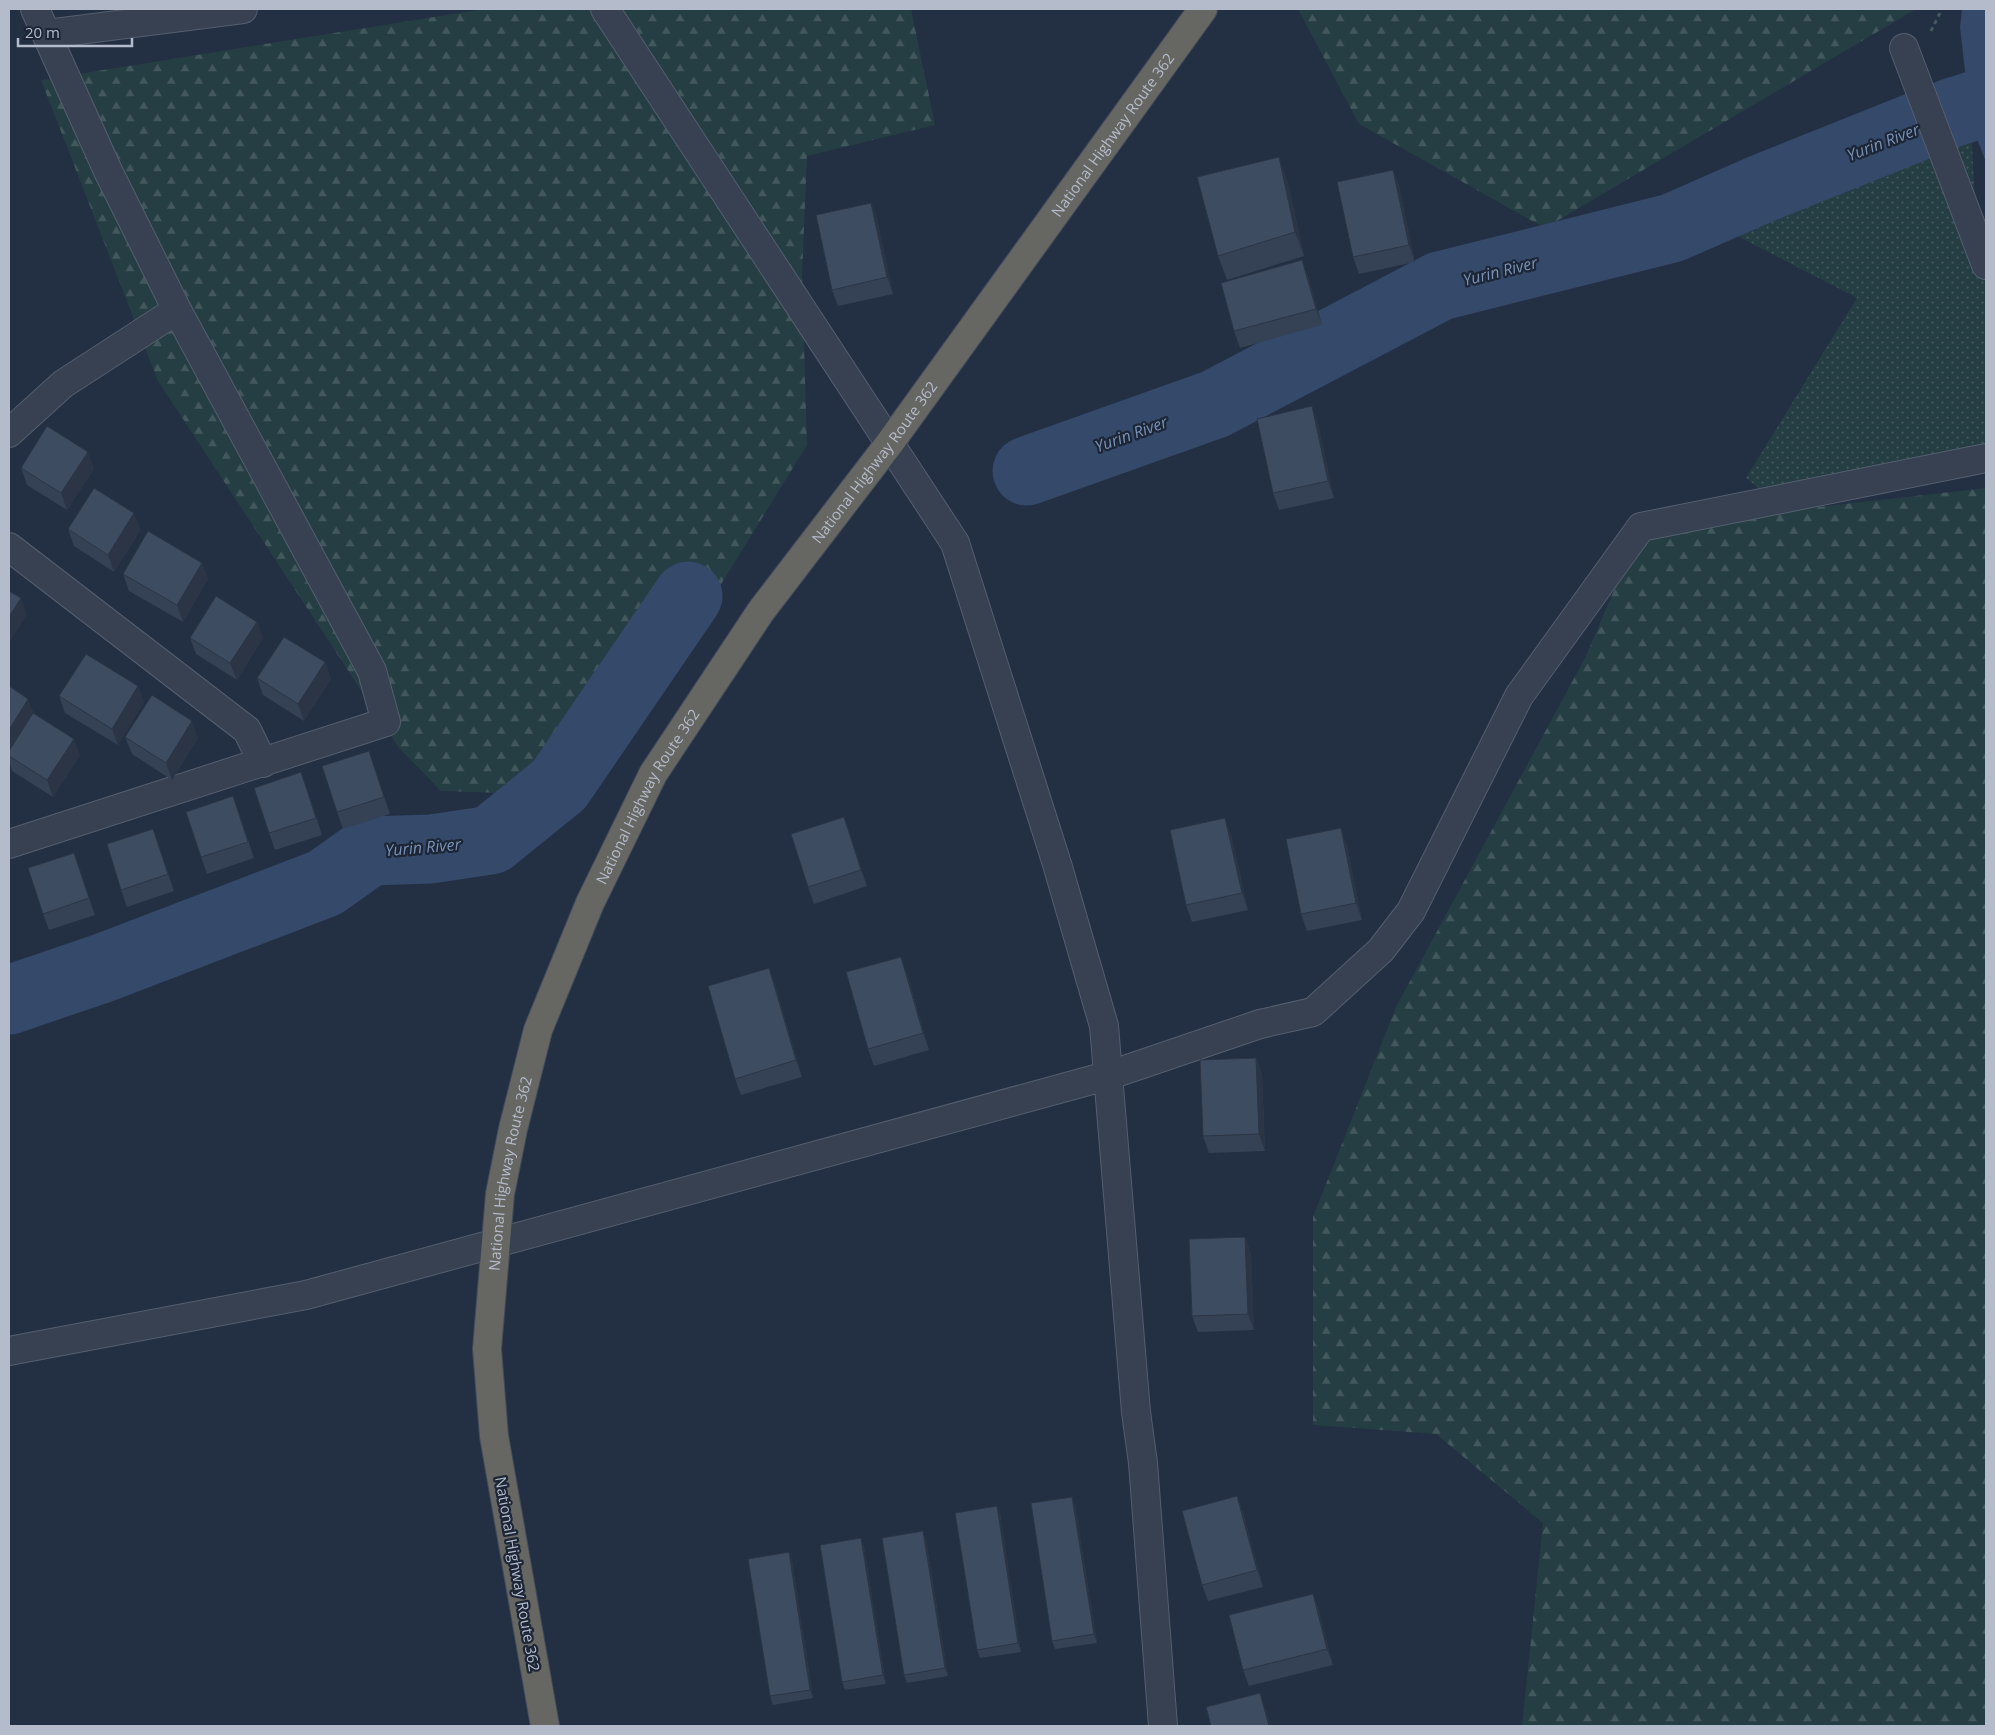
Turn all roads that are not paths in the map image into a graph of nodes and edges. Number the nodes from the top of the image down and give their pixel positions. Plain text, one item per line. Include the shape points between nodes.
1 (35, 9) edge
2 (243, 9) edge
3 (605, 9) edge
4 (1203, 9) edge
5 (47, 34) junction
6 (1904, 48) dead end
7 (1982, 253) edge
8 (177, 310) junction
9 (9, 433) edge
10 (889, 444) junction
11 (1986, 458) edge
12 (9, 547) edge
13 (263, 763) junction
14 (9, 844) edge
15 (1110, 1075) junction
16 (495, 1242) junction
17 (9, 1351) edge
18 (545, 1726) edge
19 (1163, 1726) edge

1 - 5 street
2 - 5 street
3 - 10 street
4 - 10 highway, National Highway Route 362
5 - 8 street via 108,171
6 - 7 street
8 - 9 street via 63,384
8 - 13 street via 372,670 386,722
10 - 15 street via 955,543 1102,1016
10 - 16 highway, National Highway Route 362 via 761,611 653,774 590,903 538,1030 513,1129 500,1194
11 - 15 street via 1642,527 1519,696 1411,911 1380,950 1313,1012 1260,1024
12 - 13 street via 248,730
13 - 14 street
15 - 16 street
15 - 19 street
16 - 17 street via 306,1295
16 - 18 highway, National Highway Route 362 via 487,1349 494,1436

